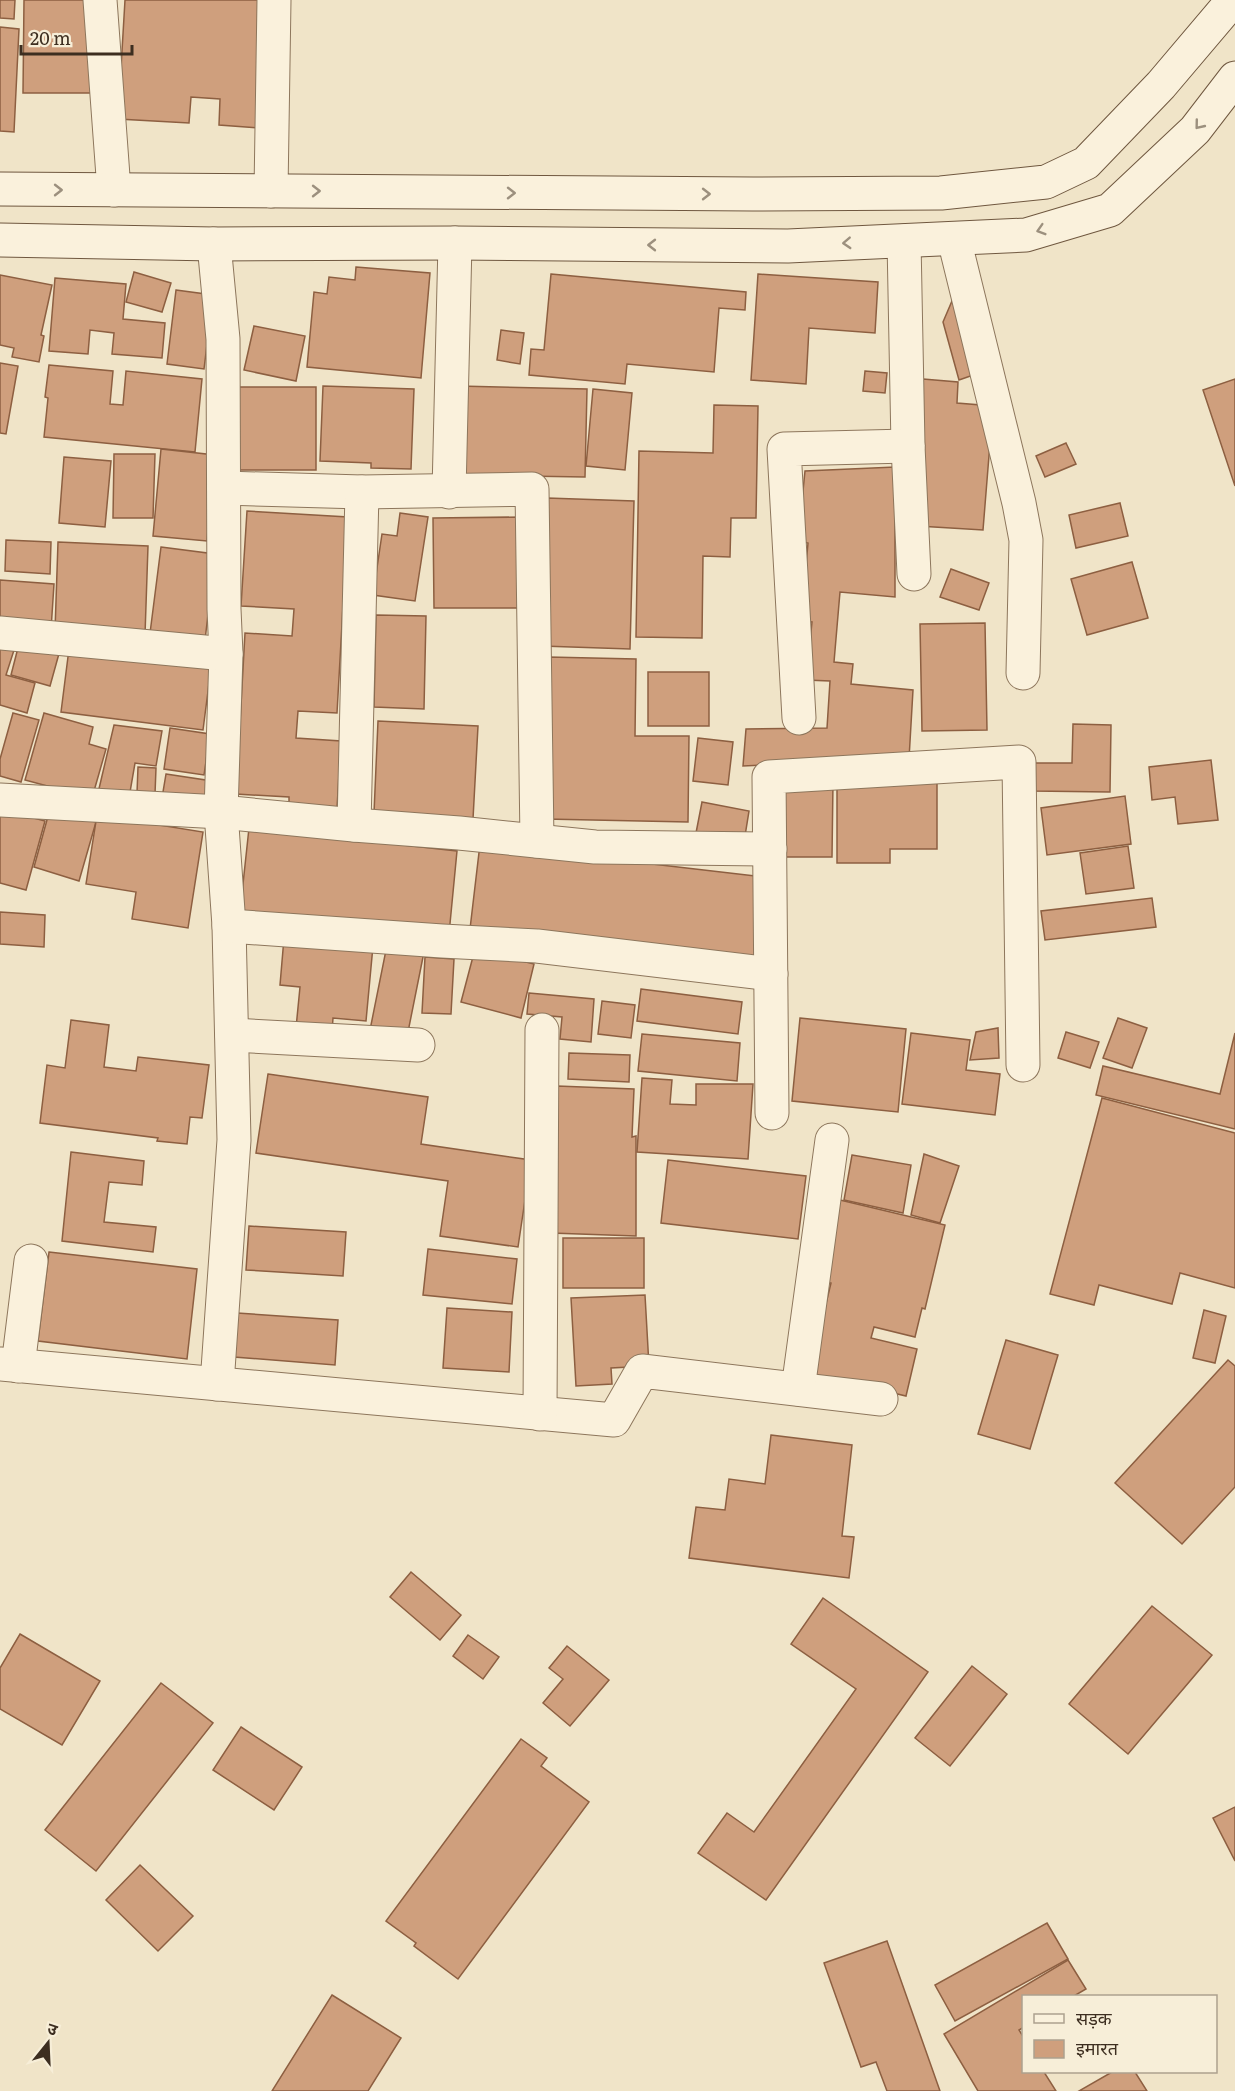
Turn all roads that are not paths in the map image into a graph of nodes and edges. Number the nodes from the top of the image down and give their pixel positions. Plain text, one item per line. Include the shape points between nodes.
1 (100, 0) edge
2 (274, 0) edge
3 (1233, 0) edge
4 (1235, 78) edge
5 (0, 189) edge
6 (114, 190) junction
7 (271, 191) junction
8 (954, 239) junction
9 (0, 240) edge
10 (904, 241) junction
11 (455, 243) junction
12 (214, 244) junction
13 (909, 446) junction
14 (224, 488) junction
15 (362, 492) junction
16 (449, 492) junction
17 (914, 574) dead end
18 (0, 633) edge
19 (226, 654) junction
20 (1023, 673) dead end
21 (799, 718) dead end
22 (0, 800) edge
23 (221, 812) junction
24 (354, 825) junction
25 (537, 841) junction
26 (770, 849) junction
27 (229, 926) junction
28 (771, 974) junction
29 (542, 1030) dead end
30 (231, 1035) junction
31 (418, 1045) dead end
32 (1023, 1065) dead end
33 (772, 1113) dead end
34 (832, 1140) dead end
35 (31, 1261) dead end
36 (9, 1365) edge
37 (217, 1384) junction
38 (798, 1389) junction
39 (881, 1399) dead end
40 (540, 1414) junction

1 - 6 street
2 - 7 street
7 -> 3 street via 929,193 1046,182 1086,163 1161,85
4 -> 8 street via 1195,130 1110,210 1026,235
5 -> 6 street
6 - 7 street
8 - 10 street
8 - 20 street via 1026,540
9 - 12 street
10 -> 11 street via 788,246
10 - 13 street
11 - 12 street
11 - 16 street
12 - 14 street via 223,339
13 - 17 street
13 - 21 street via 784,449
14 - 15 street
14 - 19 street
15 - 16 street
15 - 24 street
16 - 25 street via 532,489
18 - 19 street
19 - 23 street
22 - 23 street
23 - 24 street
23 - 27 street
24 - 25 street
25 - 26 street via 595,847
26 - 28 street
26 - 32 street via 769,777 1020,762
27 - 28 street via 537,946
27 - 30 street
28 - 33 street
29 - 40 street
30 - 31 street
30 - 37 street via 234,1140
34 - 38 street
35 - 36 street
36 - 37 street
37 - 40 street
38 - 39 street
38 - 40 street via 642,1371 614,1420

